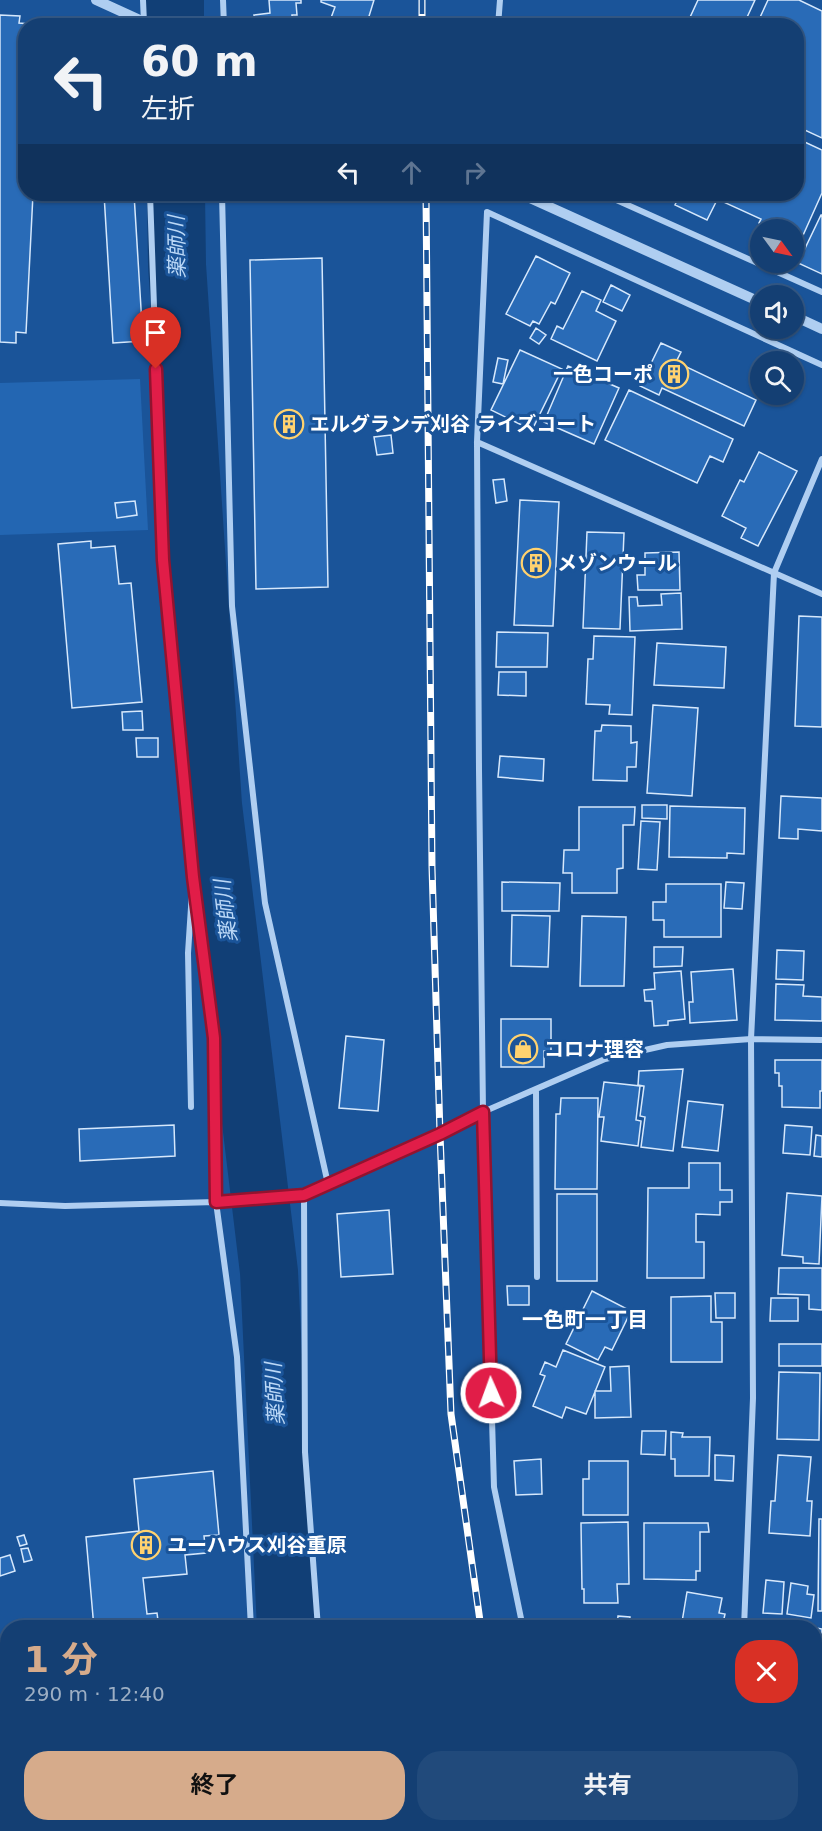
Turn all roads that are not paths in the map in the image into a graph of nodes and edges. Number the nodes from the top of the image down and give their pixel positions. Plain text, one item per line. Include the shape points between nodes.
1 (96, 0) edge
2 (143, 0) edge
3 (223, 0) edge
4 (500, 0) edge
5 (134, 18) edge
6 (146, 18) edge
7 (224, 18) edge
8 (499, 18) edge
9 (150, 201) edge
10 (222, 201) edge
11 (536, 201) edge
12 (619, 201) edge
13 (822, 292) edge
14 (750, 297) edge
15 (804, 321) edge
16 (822, 329) edge
17 (822, 365) edge
18 (477, 442) junction
19 (822, 459) edge
20 (774, 573) junction
21 (822, 594) edge
22 (193, 877) junction
23 (751, 1039) junction
24 (822, 1040) edge
25 (536, 1090) junction
26 (190, 1107) dead end
27 (483, 1112) junction
28 (328, 1184) junction
29 (304, 1195) junction
30 (216, 1202) junction
31 (0, 1203) edge
32 (537, 1277) dead end
33 (251, 1620) edge
34 (317, 1620) edge
35 (521, 1620) edge
36 (744, 1620) edge

1 - 5 street
2 - 6 street
3 - 7 street
4 - 8 street
9 - 22 street via 163,560
10 - 28 street via 232,606 265,903
11 - 14 street
12 - 13 street
15 - 16 street
17 - 18 street via 487,212
18 - 20 street
18 - 27 street
19 - 20 street
20 - 21 street
20 - 23 street
22 - 26 street via 188,953
22 - 30 street via 214,1038
23 - 24 street
23 - 25 street via 667,1046 605,1059
23 - 36 street via 753,1398
25 - 27 street
25 - 32 street
27 - 28 street
27 - 35 street via 494,1487
28 - 29 street
29 - 30 street
29 - 34 street via 305,1452
30 - 31 street via 65,1206
30 - 33 street via 237,1357

